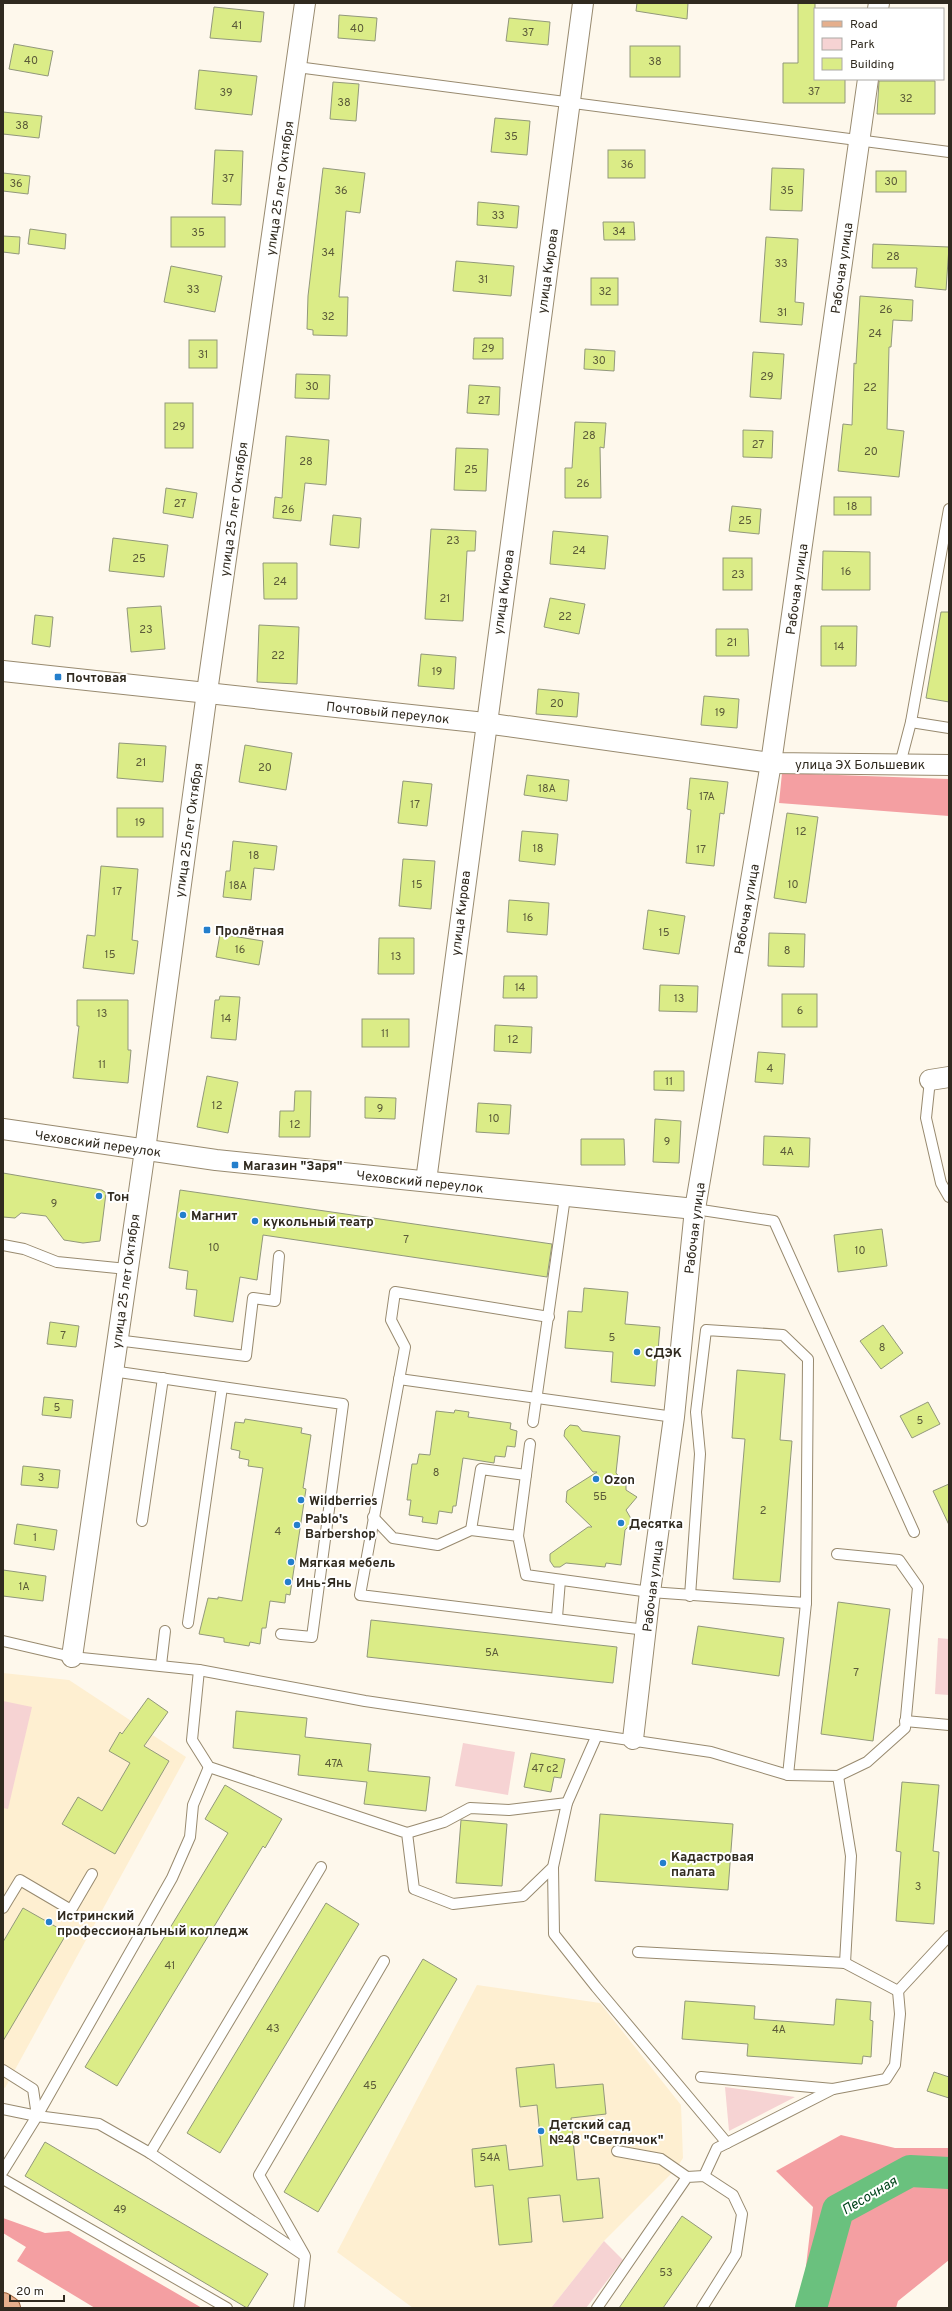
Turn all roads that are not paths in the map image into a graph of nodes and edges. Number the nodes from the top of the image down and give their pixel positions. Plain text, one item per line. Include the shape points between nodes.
1 (305, 3) edge
2 (583, 3) edge
3 (297, 67) junction
4 (868, 80) edge
5 (570, 101) junction
6 (859, 140) junction
7 (949, 152) edge
8 (949, 509) edge
9 (3, 670) edge
10 (207, 692) junction
11 (911, 722) junction
12 (485, 723) junction
13 (949, 728) edge
14 (771, 764) junction
15 (900, 764) junction
16 (949, 765) edge
17 (940, 1078) edge
18 (3, 1129) edge
19 (145, 1150) junction
20 (426, 1181) junction
21 (565, 1197) junction
22 (949, 1197) edge
23 (695, 1209) junction
24 (3, 1245) edge
25 (279, 1256) dead end
26 (127, 1269) junction
27 (549, 1316) junction
28 (116, 1340) junction
29 (112, 1371) junction
30 (164, 1378) junction
31 (399, 1379) junction
32 (222, 1387) junction
33 (537, 1398) junction
34 (674, 1417) junction
35 (533, 1422) dead end
36 (530, 1444) dead end
37 (526, 1475) junction
38 (373, 1517) junction
39 (142, 1522) dead end
40 (471, 1530) junction
41 (914, 1532) dead end
42 (518, 1536) junction
43 (837, 1554) dead end
44 (560, 1580) junction
45 (650, 1592) junction
46 (690, 1596) junction
47 (806, 1603) junction
48 (557, 1618) junction
49 (188, 1623) dead end
50 (646, 1630) junction
51 (165, 1631) dead end
52 (281, 1634) dead end
53 (3, 1641) edge
54 (72, 1657) junction
55 (161, 1666) junction
56 (199, 1670) junction
57 (905, 1721) junction
58 (949, 1725) edge
59 (597, 1735) junction
60 (633, 1739) junction
61 (209, 1767) junction
62 (788, 1775) junction
63 (838, 1776) junction
64 (567, 1803) junction
65 (407, 1833) junction
66 (553, 1866) junction
67 (321, 1867) dead end
68 (92, 1874) dead end
69 (3, 1908) edge
70 (949, 1936) edge
71 (638, 1952) dead end
72 (384, 1961) dead end
73 (846, 1963) junction
74 (898, 1991) junction
75 (3, 2070) edge
76 (701, 2077) dead end
77 (833, 2090) junction
78 (3, 2109) edge
79 (37, 2116) junction
80 (727, 2143) junction
81 (617, 2151) dead end
82 (150, 2152) junction
83 (3, 2170) edge
84 (704, 2176) junction
85 (687, 2177) junction
86 (3, 2179) edge
87 (305, 2256) junction
88 (3, 2304) edge
89 (9, 2308) edge
90 (227, 2308) edge
91 (299, 2308) edge
92 (597, 2308) edge
93 (702, 2308) edge

1 - 3 street, улица 25 лет Октября
2 - 5 street, улица Кирова
3 - 5 lane
3 - 10 street, улица 25 лет Октября
4 - 6 street, Рабочая улица
5 - 6 lane
5 - 12 street, улица Кирова
6 - 7 lane
6 - 14 street, Рабочая улица
8 - 11 lane
9 - 10 street, Почтовый переулок
10 - 12 street, Почтовый переулок
10 - 19 street, улица 25 лет Октября
11 - 13 lane
11 - 15 lane
12 - 14 street, Почтовый переулок
12 - 20 street, улица Кирова
14 - 15 street, улица ЭХ Большевик
14 - 23 street, Рабочая улица
15 - 16 street, улица ЭХ Большевик
17 - 22 lane via 926,1118 941,1183
18 - 19 street, Чеховский переулок
19 - 20 street, Чеховский переулок via 216,1160
19 - 26 street, улица 25 лет Октября
20 - 21 street, Чеховский переулок
21 - 23 street, Чеховский переулок
21 - 27 lane
23 - 34 street, Рабочая улица
23 - 41 lane via 774,1221
24 - 26 lane via 24,1249 57,1262
25 - 28 lane via 275,1301 253,1298 246,1356
26 - 28 street, улица 25 лет Октября
27 - 31 lane via 395,1292 392,1320 405,1347
27 - 33 lane
28 - 29 street, улица 25 лет Октября
29 - 30 lane
29 - 54 street, улица 25 лет Октября
30 - 32 lane
30 - 39 lane
31 - 33 lane
31 - 38 lane
32 - 49 lane
32 - 52 lane via 343,1404 312,1637
33 - 34 lane
33 - 35 lane
34 - 45 street, Рабочая улица
36 - 37 lane
37 - 40 lane via 481,1469
37 - 42 lane
38 - 40 lane via 393,1538 438,1545
38 - 48 lane via 360,1595
40 - 42 lane
42 - 44 lane via 526,1575
43 - 57 lane via 899,1560 918,1587
44 - 45 lane
44 - 48 lane
45 - 46 lane
45 - 50 street, Рабочая улица
46 - 47 lane
46 - 47 lane via 700,1454 696,1412 706,1330 783,1335 808,1359
47 - 62 lane
48 - 50 lane
50 - 60 street, Рабочая улица
51 - 55 lane
53 - 54 lane
54 - 55 lane
55 - 56 lane
56 - 59 lane via 365,1701
56 - 61 lane via 192,1740
57 - 58 lane
57 - 63 lane via 905,1728 867,1762
59 - 60 lane
59 - 64 lane
60 - 62 lane via 712,1752
61 - 65 lane
61 - 79 lane via 194,1805 190,1836 172,1878
62 - 63 lane
63 - 73 lane via 851,1856
64 - 65 lane via 509,1810 470,1808 444,1822
64 - 66 lane
65 - 66 lane via 414,1889 453,1904 523,1896
66 - 80 lane via 554,1934
67 - 82 lane
68 - 69 lane via 71,1910 20,1880
70 - 74 lane
71 - 73 lane
72 - 87 lane via 259,2175
73 - 74 lane
74 - 77 lane via 900,2014 895,2065 886,2079
75 - 79 lane via 32,2089
76 - 77 lane
77 - 80 lane
78 - 79 lane
79 - 82 lane via 99,2124
79 - 83 lane
80 - 84 lane via 717,2148
81 - 85 lane via 661,2159
82 - 87 lane
84 - 85 lane
84 - 93 lane via 733,2195 742,2214 736,2254
85 - 92 lane
86 - 90 lane
87 - 91 lane
88 - 89 main road

